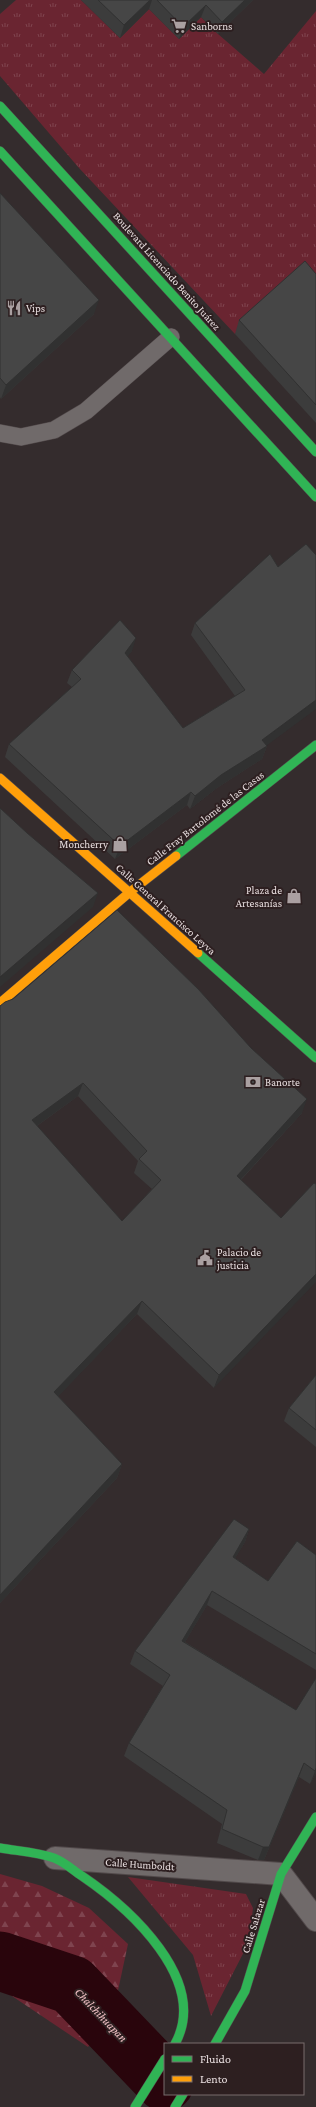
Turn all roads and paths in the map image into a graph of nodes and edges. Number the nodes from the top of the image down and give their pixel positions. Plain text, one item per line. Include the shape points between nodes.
1 (0, 106) edge
2 (0, 151) edge
3 (171, 337) junction
4 (0, 433) edge
5 (316, 452) edge
6 (316, 497) edge
7 (316, 745) edge
8 (0, 778) edge
9 (130, 892) junction
10 (0, 1003) edge
11 (316, 1058) edge
12 (316, 1817) edge
13 (0, 1848) edge
14 (55, 1858) junction
15 (280, 1874) junction
16 (316, 1920) edge
17 (176, 2043) edge
18 (216, 2043) edge
19 (164, 2061) edge
20 (182, 2095) edge
21 (135, 2107) edge
22 (175, 2107) edge

1 - 5 street, Boulevard Licenciado Benito Juárez
2 - 3 street
3 - 4 lane via 86,411 54,430 21,437
3 - 6 street
7 - 9 street, Calle Fray Bartolomé de las Casas
8 - 9 street, Calle General Francisco Leyva
9 - 10 street, Calle Fray Bartolomé de las Casas
9 - 11 street, Calle General Francisco Leyva
12 - 15 street, Calle Salazar
13 - 14 street, Calle Humboldt
14 - 15 street, Calle Humboldt
14 - 17 street via 97,1886 140,1925 171,1963 184,2004 180,2035
15 - 16 street
15 - 18 street, Calle Salazar via 245,1991
19 - 21 street
20 - 22 street

